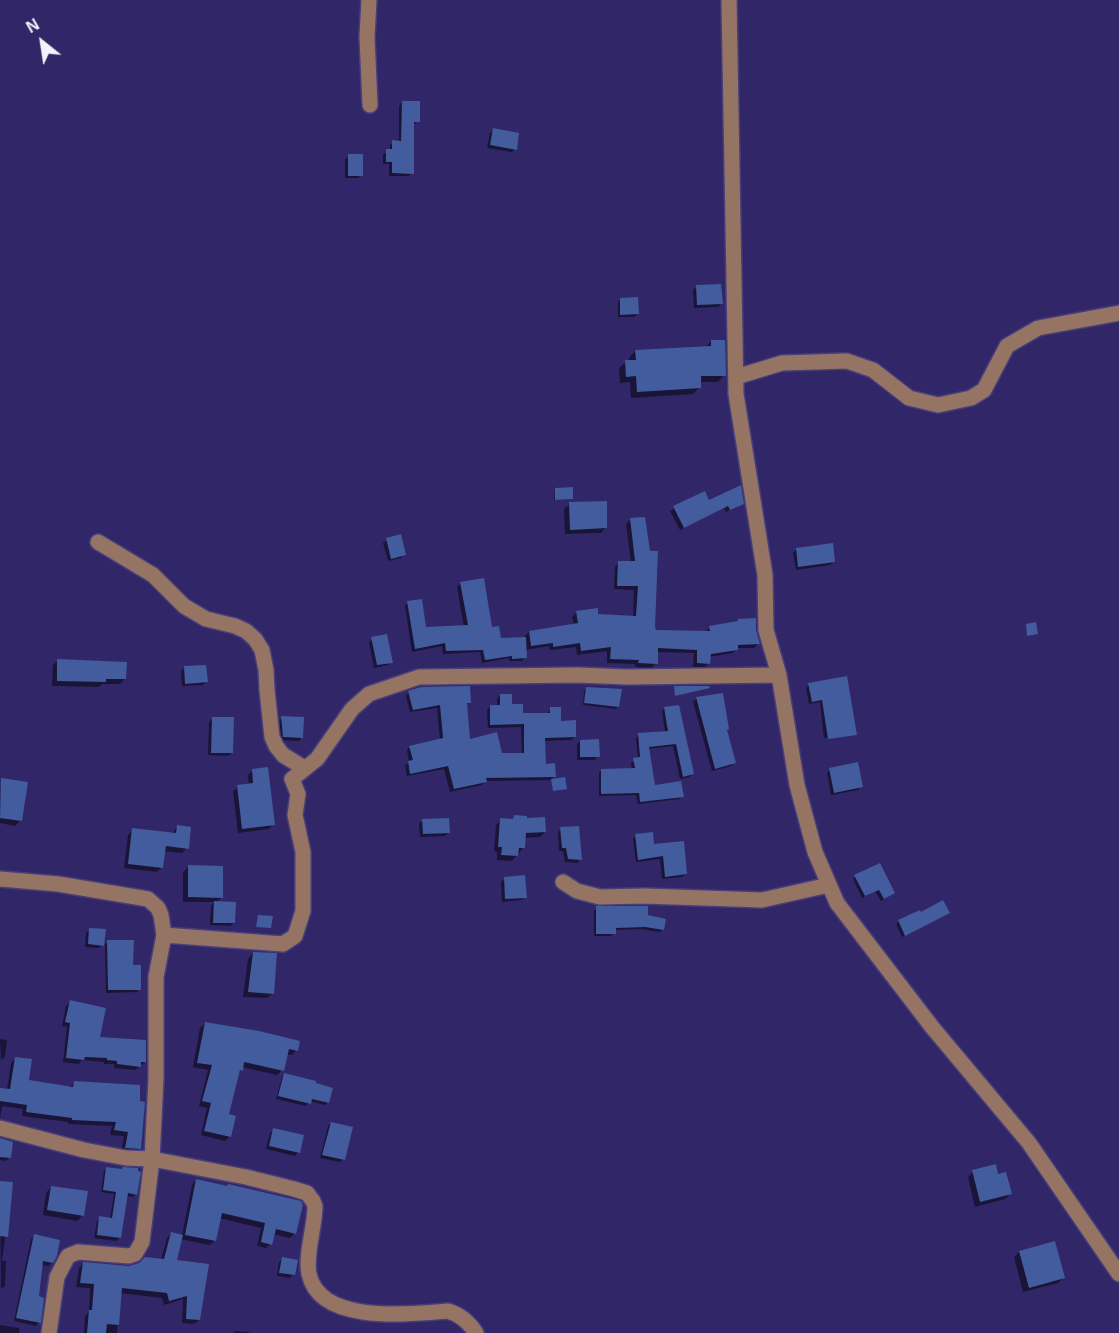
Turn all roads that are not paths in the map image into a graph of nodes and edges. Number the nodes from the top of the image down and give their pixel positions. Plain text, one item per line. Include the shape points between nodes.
1 (369, 0) edge
2 (729, 0) edge
3 (370, 105) dead end
4 (1119, 313) edge
5 (736, 377) junction
6 (98, 542) dead end
7 (779, 675) junction
8 (304, 768) junction
9 (0, 879) edge
10 (563, 882) dead end
11 (830, 885) junction
12 (164, 935) junction
13 (0, 1128) edge
14 (152, 1159) junction
15 (1119, 1274) edge
16 (49, 1333) edge
17 (476, 1333) edge

1 - 3 street
2 - 5 street
4 - 5 street via 1038,328 1007,346 984,390 971,398 938,405 909,398 873,370 847,361 782,363
5 - 7 street via 765,575 766,630
6 - 8 street via 153,576 184,606 206,619 241,628 255,639 266,670 276,746
7 - 8 street via 419,677 369,694 352,709 317,759
7 - 11 street via 797,785 815,852
8 - 12 street via 292,779 298,794 295,815 303,852 303,911 295,936 283,944
9 - 12 street via 148,899 158,908
10 - 11 street via 600,897 762,900
11 - 15 street via 837,903 877,958 1029,1143
12 - 14 street via 156,977
13 - 14 street via 84,1150
14 - 16 street via 139,1249 129,1256 78,1252 68,1256 57,1277
14 - 17 street via 307,1193 315,1206 308,1272 318,1293 339,1306 372,1313 456,1313

